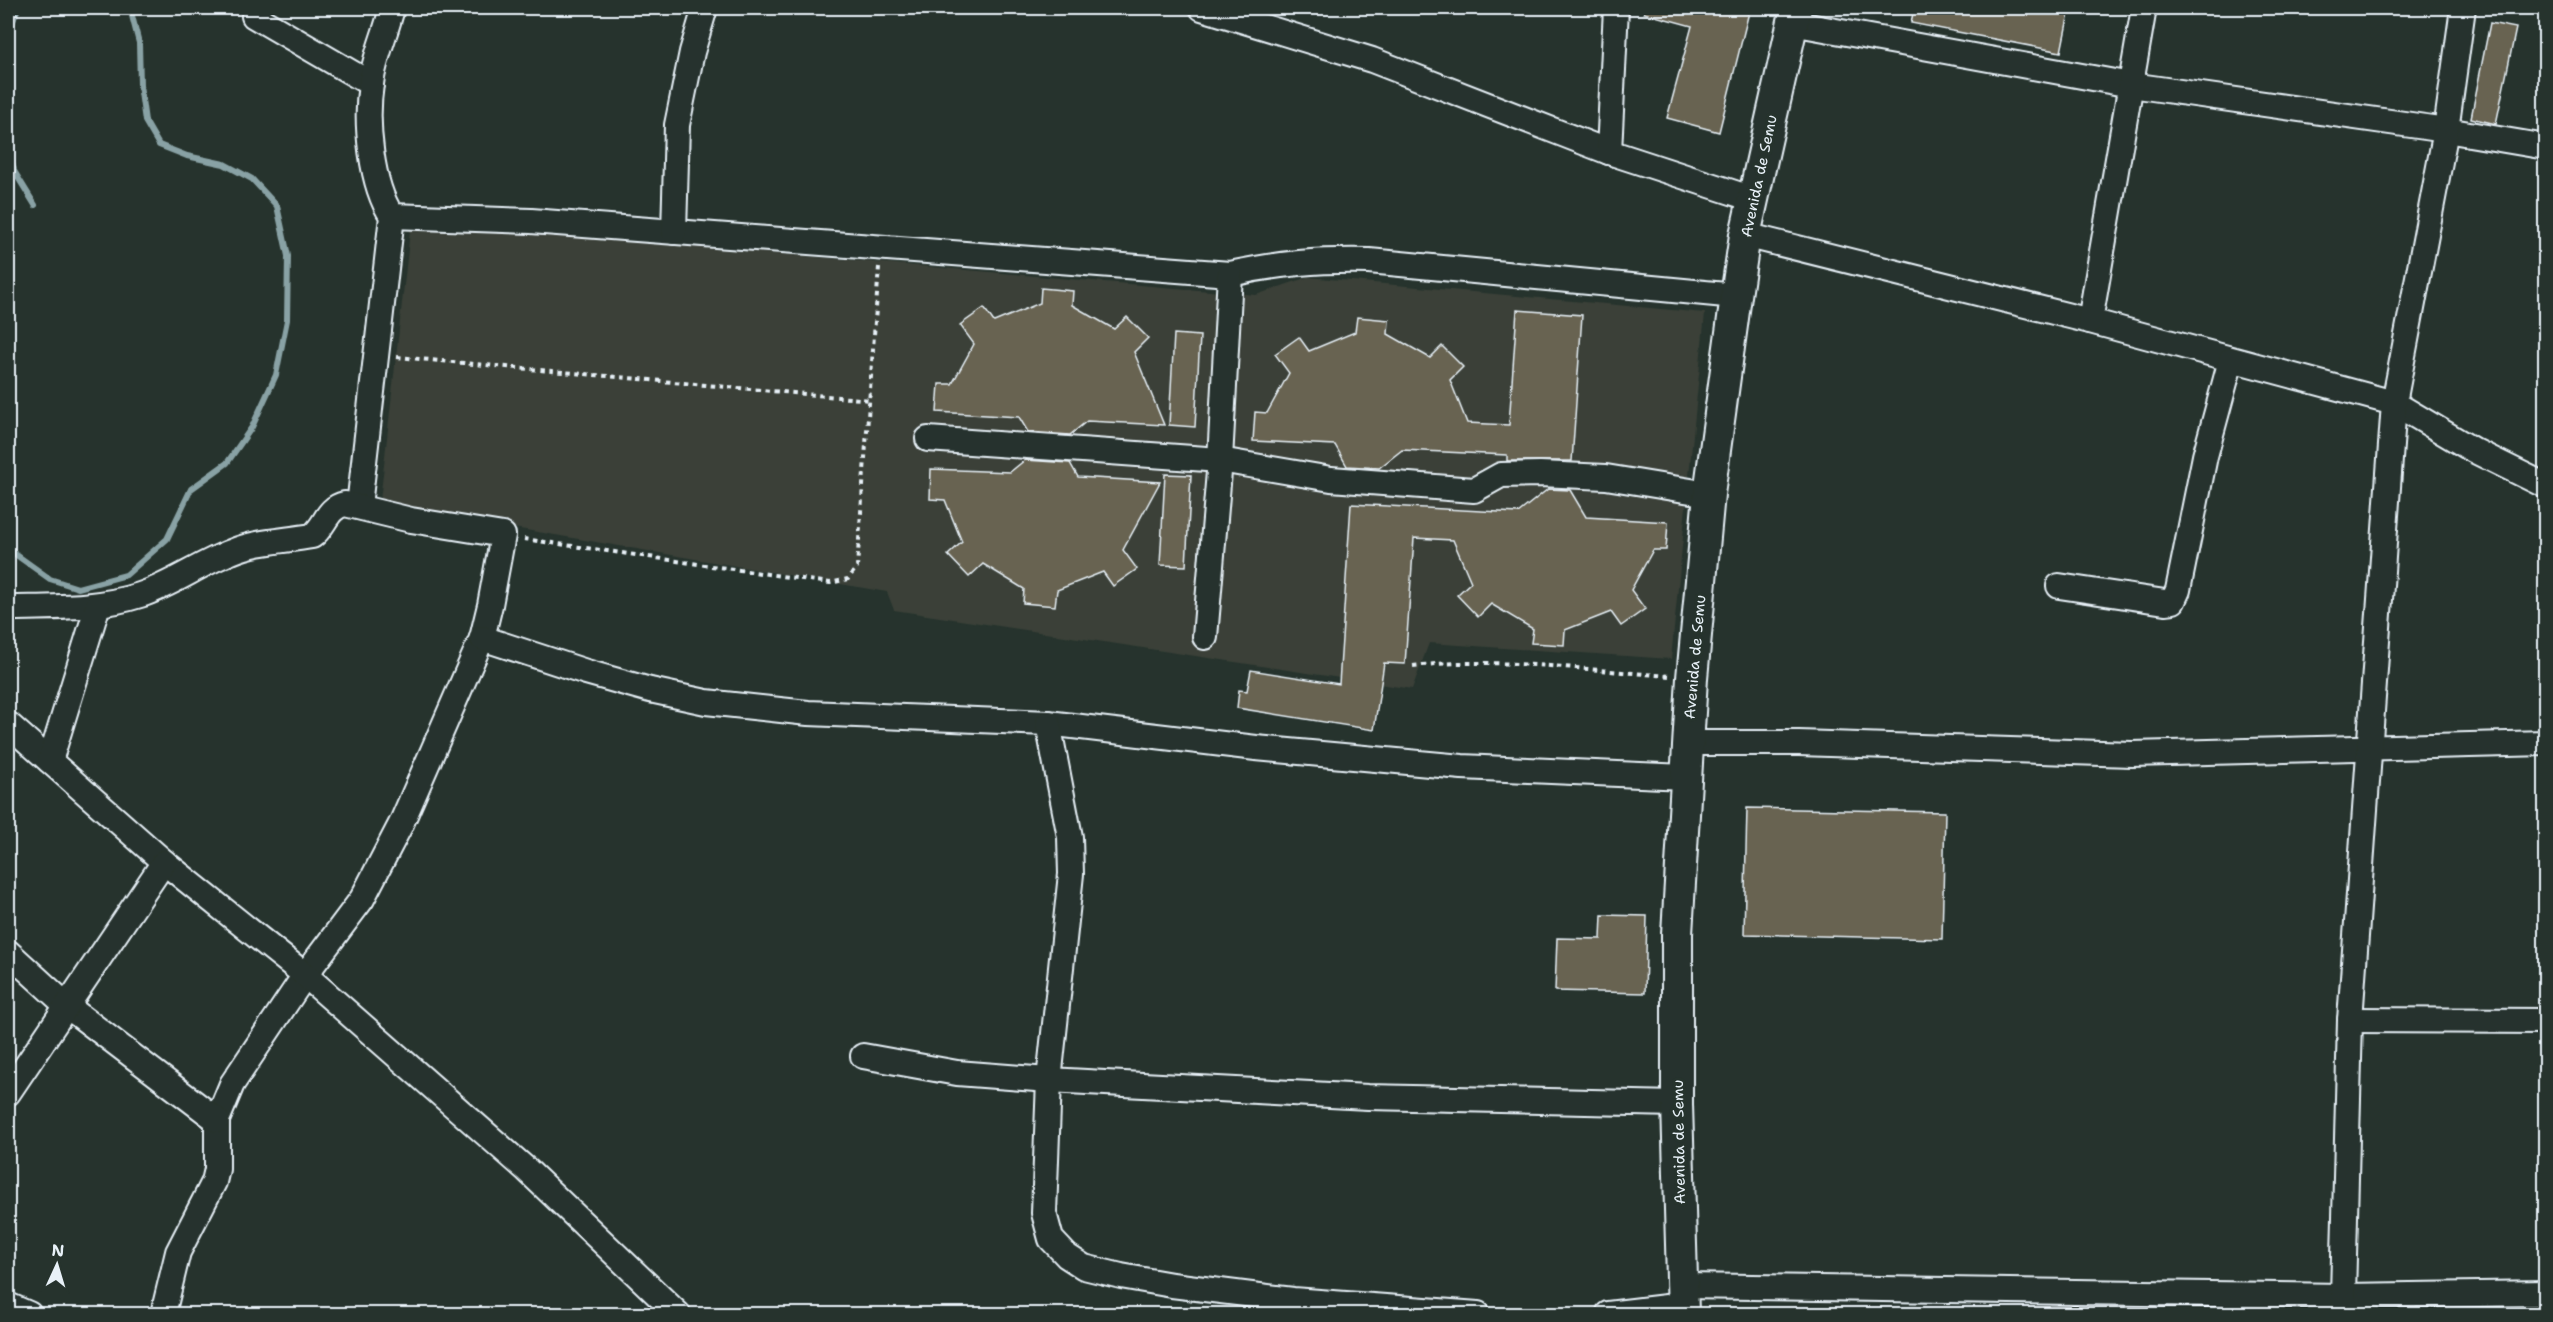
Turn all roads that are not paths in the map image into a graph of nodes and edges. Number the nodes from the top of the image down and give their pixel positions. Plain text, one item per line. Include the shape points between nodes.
1 (392, 8) edge
2 (705, 8) edge
3 (1202, 8) edge
4 (1616, 8) edge
5 (2144, 8) edge
6 (2463, 8) edge
7 (1794, 15) edge
8 (254, 16) dead end
9 (371, 84) junction
10 (2131, 85) junction
11 (2446, 130) junction
12 (2546, 147) edge
13 (1609, 152) junction
14 (1753, 199) junction
15 (392, 216) junction
16 (674, 232) junction
17 (1745, 235) junction
18 (1230, 274) junction
19 (1736, 296) junction
20 (2090, 321) junction
21 (2231, 360) junction
22 (2394, 403) junction
23 (928, 439) dead end
24 (1220, 460) junction
25 (2546, 486) edge
26 (1709, 494) junction
27 (359, 506) junction
28 (2059, 586) dead end
29 (98, 605) junction
30 (8, 608) edge
31 (1205, 637) dead end
32 (482, 638) junction
33 (1048, 723) junction
34 (8, 724) edge
35 (1688, 742) junction
36 (2546, 743) edge
37 (2370, 747) junction
38 (50, 761) junction
39 (1685, 777) junction
40 (164, 862) junction
41 (8, 952) edge
42 (305, 975) junction
43 (67, 1006) junction
44 (2350, 1020) junction
45 (2546, 1021) edge
46 (863, 1056) dead end
47 (1049, 1080) junction
48 (8, 1093) edge
49 (1677, 1104) junction
50 (217, 1120) junction
51 (2546, 1293) edge
52 (1683, 1302) edge
53 (8, 1305) edge
54 (2345, 1305) edge
55 (29, 1314) edge
56 (163, 1314) edge
57 (678, 1314) edge
58 (1478, 1314) edge
59 (1608, 1314) edge

1 - 9 street
2 - 16 street via 677,125
3 - 13 street via 1372,60
4 - 13 street
5 - 10 street
6 - 11 street
7 - 10 street
7 - 14 main road, Avenida de Semu
8 - 9 street
9 - 15 street via 370,127 377,183
10 - 11 street
10 - 20 street
11 - 12 street
11 - 22 street
13 - 14 street
14 - 17 main road, Avenida de Semu
15 - 16 street
15 - 27 street
16 - 18 street
17 - 19 main road, Avenida de Semu
17 - 20 street
18 - 19 street via 1316,260 1369,261
18 - 24 street
19 - 26 main road, Avenida de Semu
20 - 21 street
21 - 22 street
21 - 28 street via 2173,601
22 - 25 street via 2473,450
22 - 37 street
23 - 24 street
24 - 26 street via 1331,479 1474,490 1501,475 1540,474 1606,477
24 - 31 street
26 - 35 main road, Avenida de Semu
27 - 29 street via 336,506 312,536 249,545 213,559 171,584
27 - 32 street via 411,520 503,535
29 - 30 street
29 - 38 street
32 - 33 street via 586,672 706,702 808,713
32 - 42 street via 401,824 367,890
33 - 39 street via 1462,767
33 - 47 street via 1070,837 1071,873
34 - 38 street
35 - 37 street via 2132,754
35 - 39 main road, Avenida de Semu
36 - 37 street
37 - 44 street
38 - 40 street
39 - 49 main road, Avenida de Semu via 1677,933
40 - 42 street
40 - 43 street
41 - 43 street
42 - 50 street via 232,1084
42 - 57 street via 527,1170
43 - 48 street
43 - 50 street
44 - 45 street
44 - 54 street
46 - 47 street via 957,1073
47 - 49 street via 1368,1097
47 - 58 street via 1044,1213 1051,1239 1084,1267 1194,1288
49 - 52 main road, Avenida de Semu
50 - 56 street via 214,1182 178,1252
51 - 54 street
52 - 54 street
52 - 59 street
53 - 55 street

